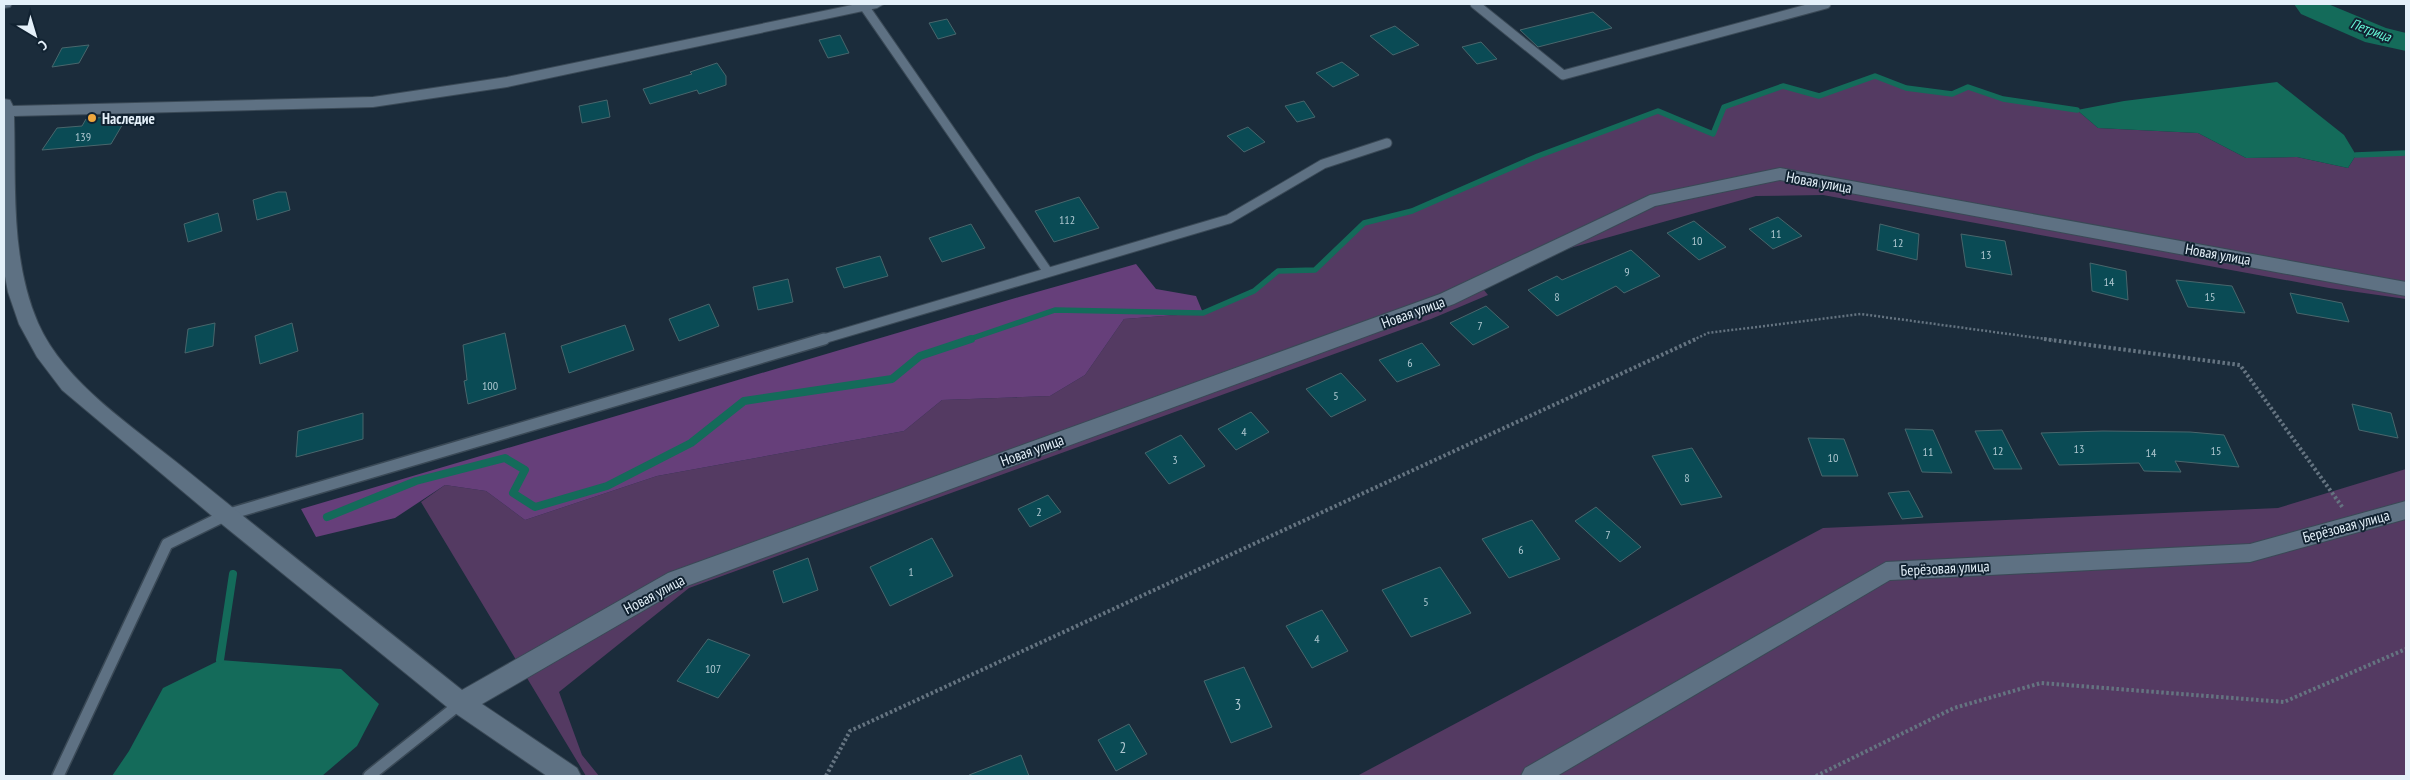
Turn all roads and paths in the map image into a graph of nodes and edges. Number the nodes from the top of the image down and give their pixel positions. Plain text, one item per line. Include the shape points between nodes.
1 (1475, 4) edge
2 (1826, 4) edge
3 (870, 5) edge
4 (5, 107) edge
5 (1386, 143) dead end
6 (1048, 272) junction
7 (2406, 289) edge
8 (2406, 510) edge
9 (226, 515) junction
10 (2355, 524) junction
11 (2406, 649) edge
12 (461, 703) junction
13 (58, 776) edge
14 (369, 776) edge
15 (568, 776) edge
16 (826, 776) edge
17 (1534, 776) edge
18 (1816, 776) edge

1 - 2 lane via 1563,74
3 - 4 street via 507,82 373,102
3 - 6 lane
4 - 9 street via 9,251 17,292 44,352 70,385
5 - 6 lane via 1323,164 1229,219
6 - 9 lane
7 - 12 street, Новая улица via 1780,174 1650,201 1447,299 676,580
8 - 10 street, Берёзовая улица
9 - 12 street
9 - 13 lane via 167,544
10 - 16 path via 2240,365 1861,314 1708,333 850,731
10 - 17 street, Берёзовая улица via 2250,553 1886,571
11 - 18 path via 2284,702 2041,683 1954,708
12 - 14 lane
12 - 15 street

